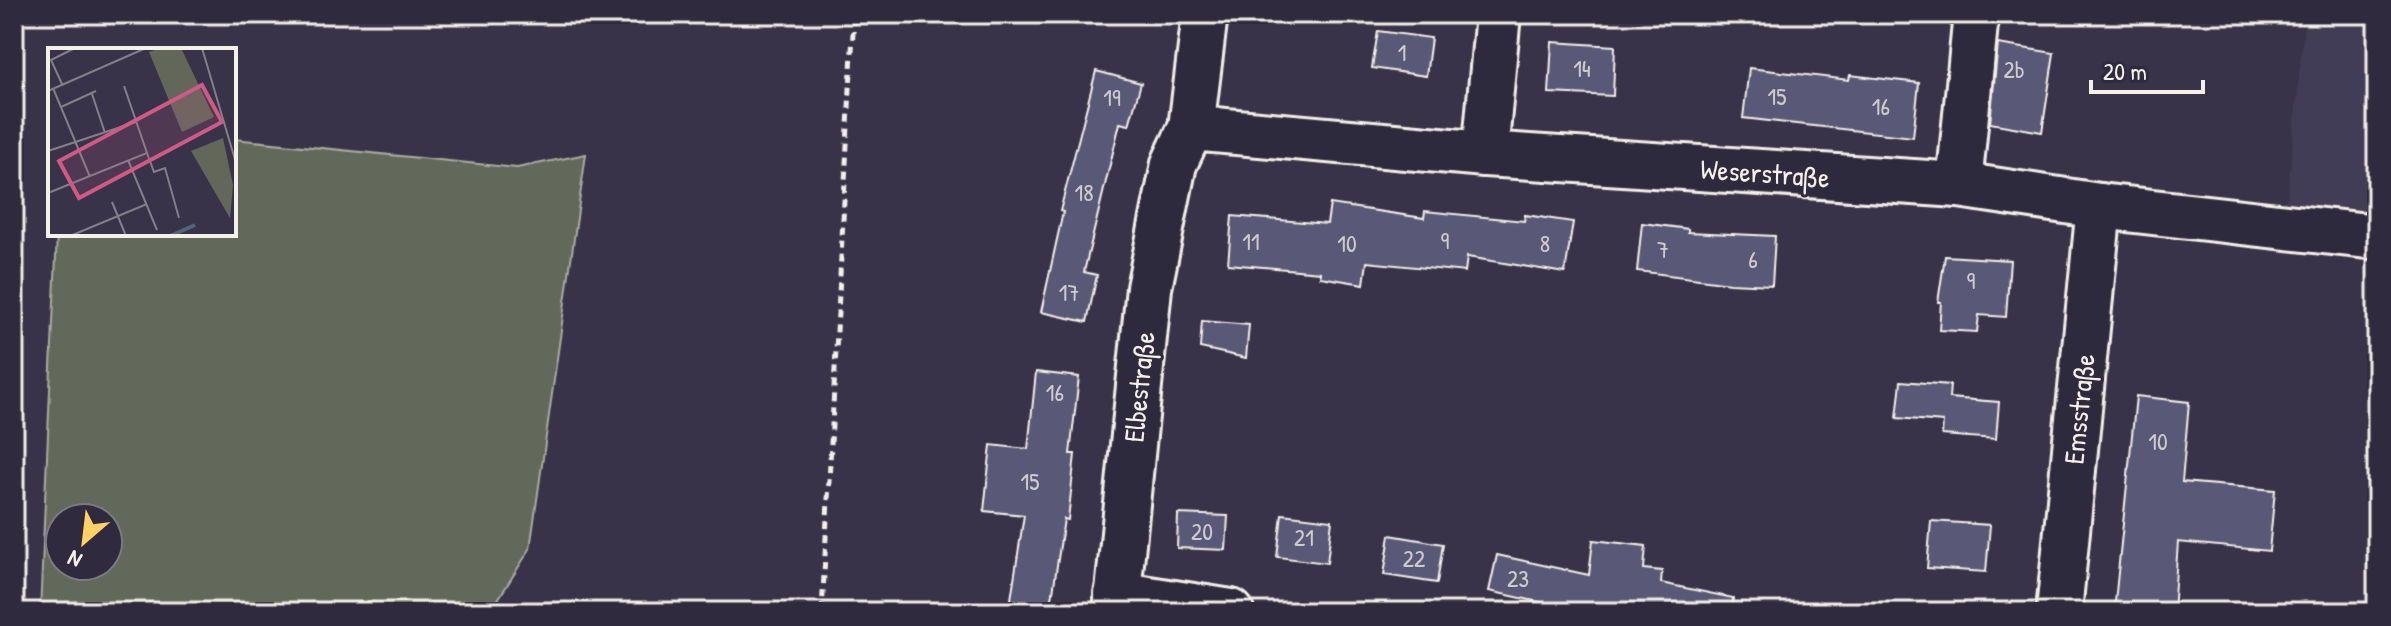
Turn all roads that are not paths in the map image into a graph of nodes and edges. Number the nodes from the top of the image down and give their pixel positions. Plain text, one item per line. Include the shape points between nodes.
1 (1205, 14) edge
2 (1498, 14) edge
3 (1976, 14) edge
4 (1182, 146) junction
5 (1485, 154) junction
6 (1959, 185) junction
7 (2099, 206) junction
8 (2377, 237) edge
9 (1116, 603) edge
10 (1231, 612) edge
11 (2059, 612) edge

1 - 4 street, Elbestraße
2 - 5 street
3 - 6 street
4 - 5 street, Weserstraße
4 - 9 street, Elbestraße via 1149,288
5 - 6 street, Weserstraße
6 - 7 street, Weserstraße
7 - 8 street, Weserstraße
7 - 11 street, Emsstraße
9 - 10 street

